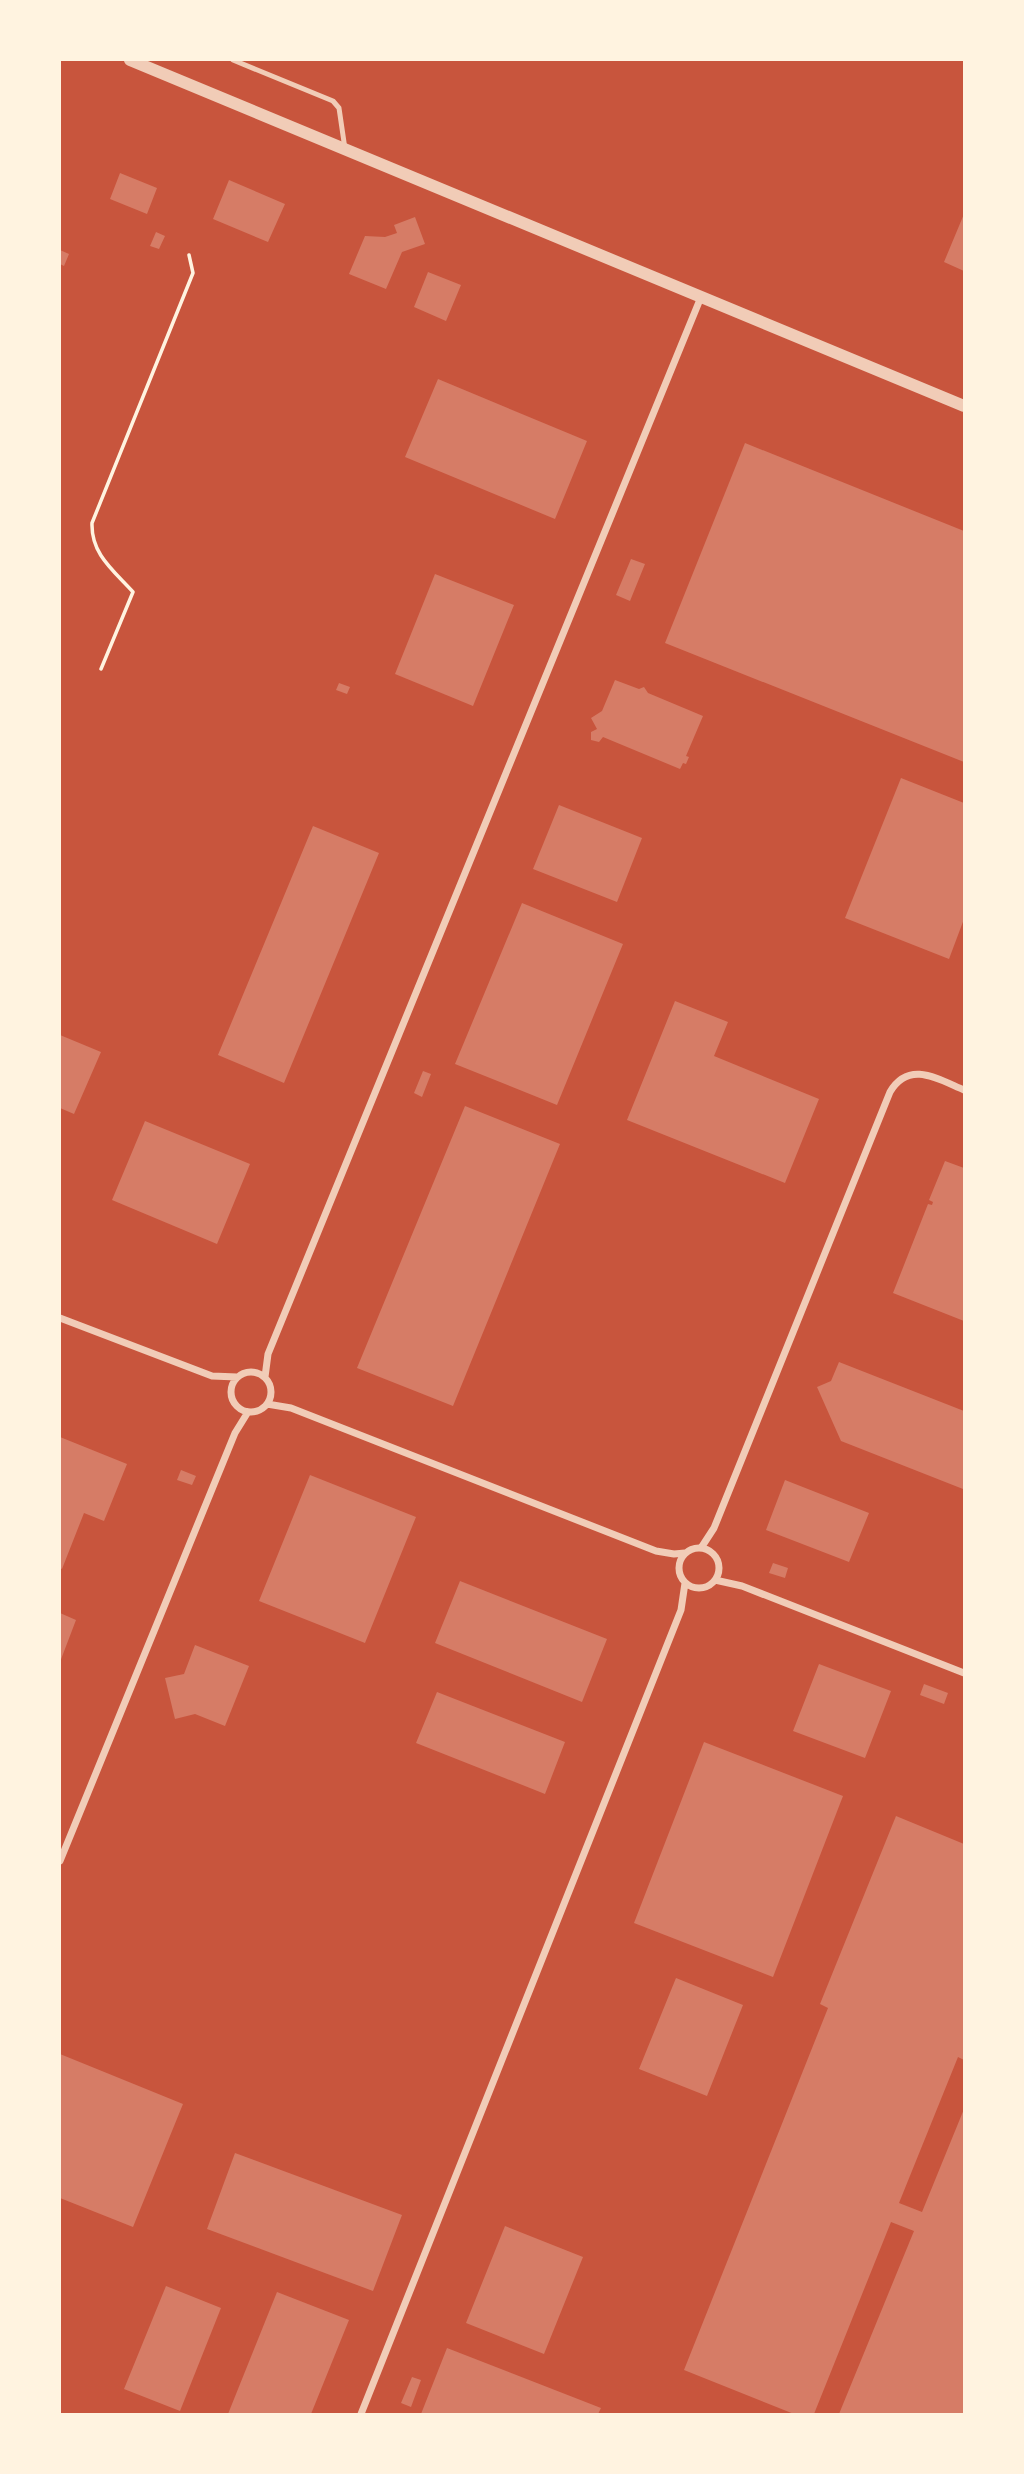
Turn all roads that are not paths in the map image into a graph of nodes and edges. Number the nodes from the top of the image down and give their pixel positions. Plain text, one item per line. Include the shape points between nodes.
1 (130, 60) edge
2 (233, 60) edge
3 (345, 149) junction
4 (701, 297) junction
5 (964, 406) edge
6 (964, 1090) edge
7 (60, 1318) edge
8 (268, 1354) junction
9 (253, 1372) junction
10 (212, 1376) junction
11 (237, 1377) junction
12 (265, 1377) junction
13 (271, 1391) junction
14 (230, 1392) junction
15 (267, 1404) junction
16 (237, 1407) junction
17 (291, 1408) junction
18 (248, 1412) junction
19 (235, 1433) junction
20 (714, 1528) junction
21 (701, 1548) junction
22 (656, 1551) junction
23 (685, 1553) junction
24 (713, 1554) junction
25 (719, 1567) junction
26 (678, 1568) junction
27 (715, 1580) junction
28 (685, 1583) junction
29 (742, 1586) junction
30 (696, 1588) junction
31 (681, 1610) junction
32 (964, 1673) edge
33 (60, 1861) edge
34 (361, 2414) edge

1 - 3 street
2 - 3 lane via 333,101 339,108
3 - 4 street
4 - 5 street
4 - 8 street
6 - 20 street via 927,1074 915,1074 900,1080 890,1092
7 - 10 street
8 - 9 street
8 - 12 street
9 - 11 street
9 - 12 street
10 - 11 street
10 - 14 street
11 - 14 street
12 - 13 street
13 - 15 street
13 - 17 street
14 - 16 street
15 - 17 street
15 - 18 street
16 - 18 street
16 - 19 street
17 - 22 street
18 - 19 street
19 - 33 street
20 - 21 street
20 - 24 street
21 - 23 street
21 - 24 street
22 - 23 street
22 - 26 street
23 - 26 street
24 - 25 street
25 - 27 street
25 - 29 street
26 - 28 street
27 - 29 street
27 - 30 street
28 - 30 street
28 - 31 street
29 - 32 street
30 - 31 street
31 - 34 street

